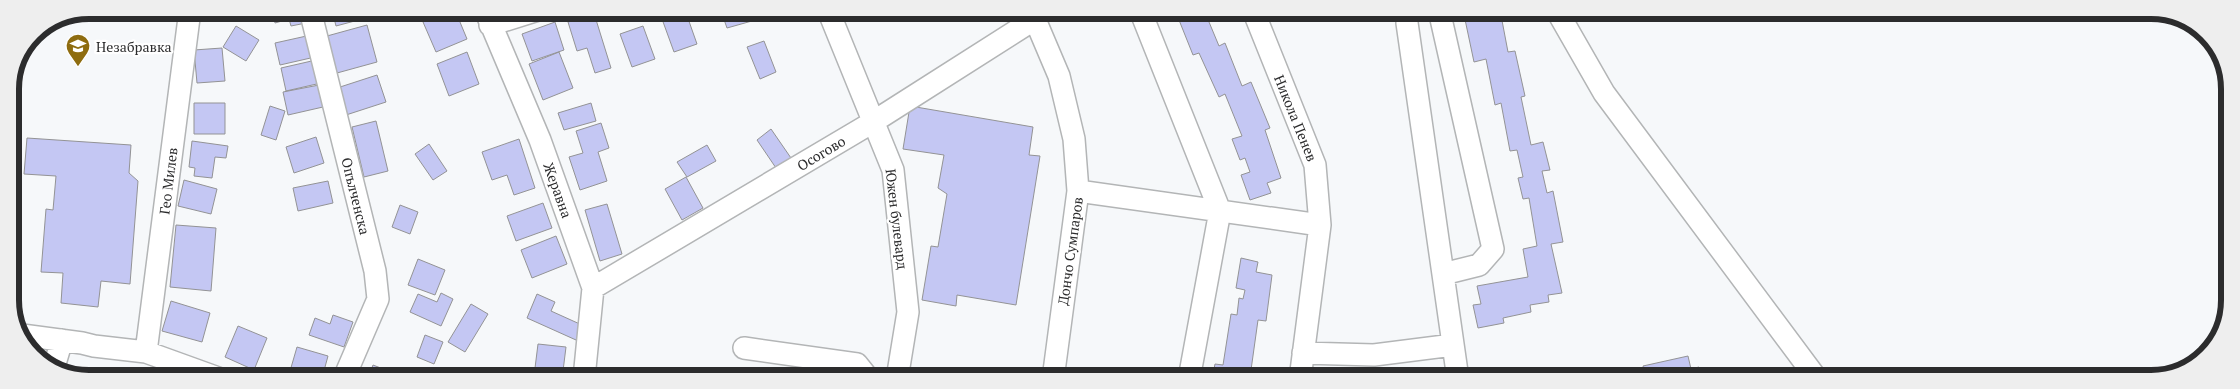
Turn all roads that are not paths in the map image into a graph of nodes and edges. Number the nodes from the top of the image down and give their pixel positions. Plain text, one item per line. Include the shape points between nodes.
1 (189, 19) edge
2 (312, 19) edge
3 (488, 19) edge
4 (832, 19) edge
5 (1028, 19) edge
6 (1039, 19) edge
7 (1144, 19) edge
8 (1257, 19) edge
9 (1407, 19) edge
10 (1440, 19) edge
11 (1562, 19) edge
12 (873, 122) junction
13 (1078, 191) junction
14 (1220, 211) junction
15 (1320, 226) junction
16 (1442, 274) junction
17 (593, 288) junction
18 (29, 336) edge
19 (68, 341) junction
20 (1453, 345) junction
21 (744, 348) dead end
22 (146, 352) junction
23 (1303, 353) junction
24 (57, 362) edge
25 (196, 370) edge
26 (347, 370) edge
27 (585, 370) edge
28 (862, 370) edge
29 (898, 370) edge
30 (1054, 370) edge
31 (1191, 370) edge
32 (1301, 370) edge
33 (1457, 370) edge
34 (1810, 370) edge

1 - 22 street, Гео Милев
2 - 26 street, Опълченска via 375,271 378,299
3 - 17 street, Жеравна via 540,140
4 - 12 street, Южен булевард
5 - 12 street, Осогово
6 - 13 street, Дончо Сумпаров via 1059,76 1074,139
7 - 14 street
8 - 15 street, Никола Пенев via 1315,165
9 - 16 street
10 - 16 street via 1493,249 1479,265
11 - 34 street via 1604,93
12 - 17 street, Осогово
12 - 29 street, Южен булевард via 893,170 908,312
13 - 14 street
13 - 30 street, Дончо Сумпаров
14 - 15 street
14 - 31 street
15 - 23 street, Никола Пенев
16 - 20 street
17 - 27 street, Жеравна
18 - 19 street
19 - 22 street
19 - 24 street
20 - 23 street via 1374,355
20 - 33 street
21 - 28 street via 856,364
22 - 25 street
23 - 32 street, Никола Пенев

